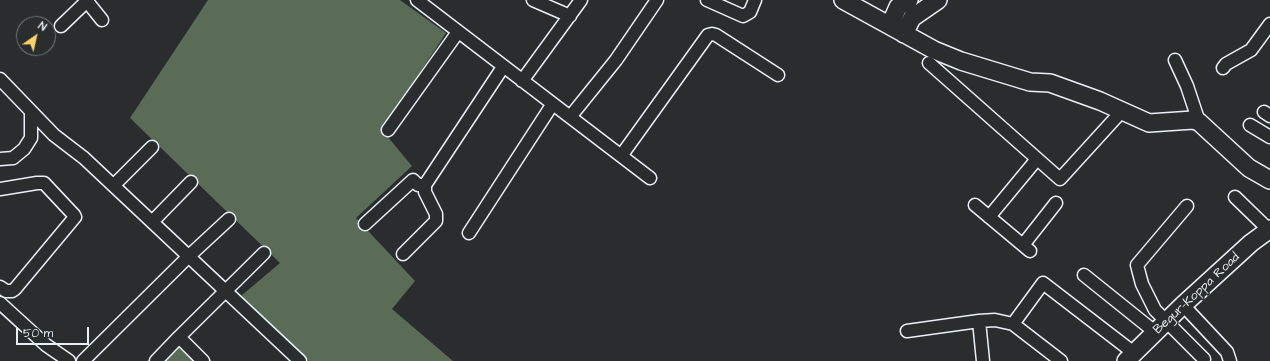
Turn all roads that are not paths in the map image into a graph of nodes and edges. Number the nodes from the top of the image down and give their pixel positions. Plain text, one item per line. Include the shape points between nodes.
1 (87, 0) edge
2 (417, 0) edge
3 (533, 0) edge
4 (581, 0) edge
5 (657, 0) edge
6 (707, 0) edge
7 (755, 0) edge
8 (843, 0) edge
9 (909, 0) edge
10 (938, 0) edge
11 (570, 16) junction
12 (102, 20) dead end
13 (1270, 24) edge
14 (61, 26) dead end
15 (890, 26) junction
16 (458, 32) junction
17 (904, 34) junction
18 (1175, 60) dead end
19 (929, 63) dead end
20 (503, 67) junction
21 (1223, 68) dead end
22 (778, 75) dead end
23 (0, 79) edge
24 (522, 81) junction
25 (552, 105) junction
26 (30, 111) junction
27 (1121, 112) junction
28 (570, 117) junction
29 (1199, 122) junction
30 (1250, 125) dead end
31 (388, 130) dead end
32 (1270, 137) edge
33 (152, 146) dead end
34 (621, 156) junction
35 (0, 159) edge
36 (1037, 159) junction
37 (650, 178) dead end
38 (1270, 180) edge
39 (191, 182) dead end
40 (114, 185) junction
41 (425, 185) junction
42 (0, 189) edge
43 (1235, 197) dead end
44 (1056, 203) dead end
45 (975, 205) dead end
46 (1187, 206) dead end
47 (989, 217) junction
48 (229, 219) dead end
49 (152, 222) junction
50 (365, 224) dead end
51 (1269, 229) edge
52 (469, 233) dead end
53 (264, 253) dead end
54 (404, 254) dead end
55 (189, 256) junction
56 (1084, 274) dead end
57 (0, 287) edge
58 (226, 291) junction
59 (0, 302) edge
60 (1183, 305) junction
61 (979, 321) junction
62 (1013, 324) junction
63 (1160, 327) junction
64 (907, 331) dead end
65 (180, 337) junction
66 (1130, 357) edge
67 (295, 359) edge
68 (1204, 359) dead end
69 (69, 361) edge
70 (83, 361) edge
71 (156, 361) edge
72 (203, 361) edge
73 (983, 361) edge
74 (1061, 361) edge
75 (1230, 361) edge

1 - 12 street
1 - 14 street
2 - 16 street
3 - 11 street
4 - 11 street
5 - 28 street via 616,60
6 - 7 street via 743,16 750,12
8 - 15 street
9 - 15 street via 898,7
10 - 17 street via 912,18
11 - 24 street
13 - 21 street via 1251,50
15 - 17 street
16 - 20 street
16 - 31 street
17 - 27 street via 961,61 1030,82 1050,83
18 - 29 street
19 - 36 street
20 - 24 street
20 - 41 street
22 - 34 street via 716,35 708,35
23 - 26 street
24 - 25 street
25 - 28 street
25 - 52 street
26 - 35 street via 31,138 24,149 13,158
26 - 40 street via 54,135
27 - 29 street via 1149,123 1193,120
27 - 36 street via 1060,179
28 - 34 street
29 - 38 street via 1249,168
30 - 32 street
33 - 40 street
34 - 37 street
36 - 47 street
39 - 49 street
40 - 49 street
41 - 50 street via 418,185 412,180
41 - 54 street via 425,192 436,214 436,220
42 - 57 street via 44,183 75,218 15,289 6,291
43 - 51 street
44 - 47 street via 1026,248
45 - 47 street
46 - 63 street via 1137,265
48 - 55 street
49 - 55 street
51 - 60 street, Begur-Koppa Road
53 - 58 street
55 - 58 street
55 - 70 street
56 - 63 street
58 - 65 street
58 - 67 street
59 - 69 street via 46,345
60 - 63 street, Begur-Koppa Road
60 - 75 street via 1228,352
61 - 62 street via 995,320
61 - 64 street
61 - 73 street
62 - 66 street via 1043,283
62 - 74 street
63 - 66 street, Begur-Koppa Road
63 - 68 street
65 - 71 street
65 - 72 street

